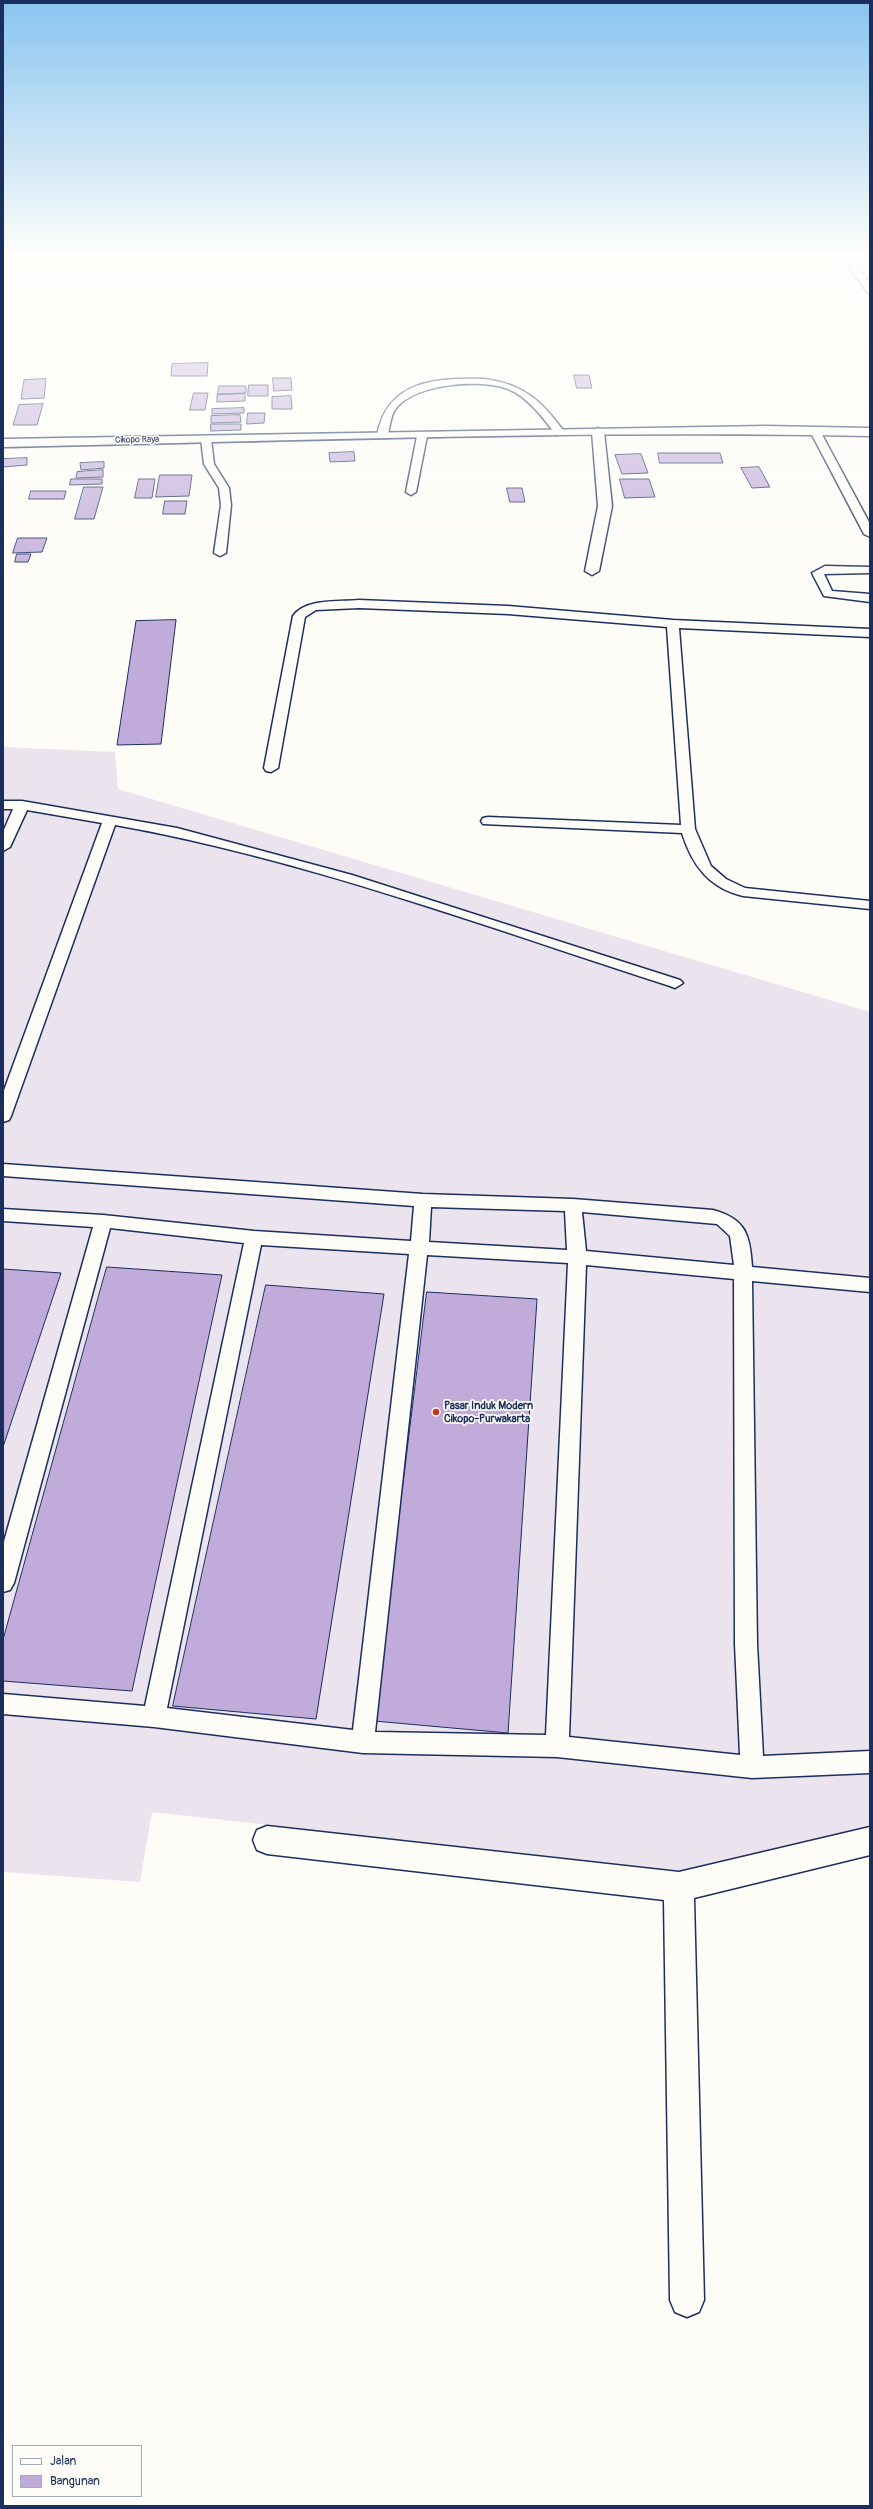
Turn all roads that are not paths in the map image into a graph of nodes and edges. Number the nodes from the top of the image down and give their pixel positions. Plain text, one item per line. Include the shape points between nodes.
1 (815, 431) junction
2 (560, 432) junction
3 (598, 432) junction
4 (870, 432) edge
5 (382, 436) junction
6 (422, 436) junction
7 (206, 439) junction
8 (3, 444) edge
9 (411, 492) dead end
10 (870, 534) edge
11 (220, 552) dead end
12 (870, 570) edge
13 (592, 571) dead end
14 (870, 598) edge
15 (673, 624) junction
16 (870, 633) edge
17 (271, 768) dead end
18 (3, 804) edge
19 (22, 805) junction
20 (110, 820) junction
21 (488, 821) dead end
22 (688, 829) junction
23 (3, 847) edge
24 (870, 905) edge
25 (675, 983) dead end
26 (3, 1116) edge
27 (3, 1170) edge
28 (423, 1200) junction
29 (573, 1205) junction
30 (3, 1215) edge
31 (103, 1221) junction
32 (254, 1238) junction
33 (419, 1249) junction
34 (577, 1257) junction
35 (743, 1272) junction
36 (870, 1285) edge
37 (3, 1583) edge
38 (3, 1704) edge
39 (154, 1717) junction
40 (363, 1742) junction
41 (557, 1746) junction
42 (870, 1762) edge
43 (752, 1767) junction
44 (266, 1840) dead end
45 (870, 1841) edge
46 (679, 1887) junction
47 (687, 2300) dead end

1 - 3 main road, Cikopo Raya
1 - 4 main road, Cikopo Raya
1 - 10 lane
2 - 3 main road, Cikopo Raya
2 - 5 lane via 546,415 512,388 496,383 466,382 435,385 409,392 393,404 385,419
2 - 6 main road, Cikopo Raya
3 - 13 main road via 605,506
5 - 6 main road, Cikopo Raya
5 - 7 main road, Cikopo Raya
6 - 9 lane
7 - 8 main road, Cikopo Raya
7 - 11 lane via 209,464 224,488 226,505
12 - 14 lane via 825,569 818,573 828,594
15 - 16 lane
15 - 17 lane via 508,610 359,604 323,606 305,611 300,616
15 - 22 lane
18 - 19 lane
19 - 20 lane
19 - 23 lane
20 - 25 lane via 177,832 347,878
20 - 26 lane
21 - 22 lane
22 - 24 lane via 695,853 703,867 727,887 743,892
27 - 28 lane
28 - 29 lane
28 - 33 lane
29 - 34 lane
29 - 35 lane via 713,1216 727,1220 733,1224 738,1235
30 - 31 lane
31 - 32 lane
31 - 37 lane
32 - 33 lane
32 - 39 lane
33 - 34 lane
33 - 40 lane
34 - 35 lane
34 - 41 lane
35 - 36 lane
35 - 43 lane via 746,1644
38 - 39 lane
39 - 40 lane
40 - 41 lane
41 - 43 lane
42 - 43 lane
44 - 46 main road
45 - 46 main road
46 - 47 main road

